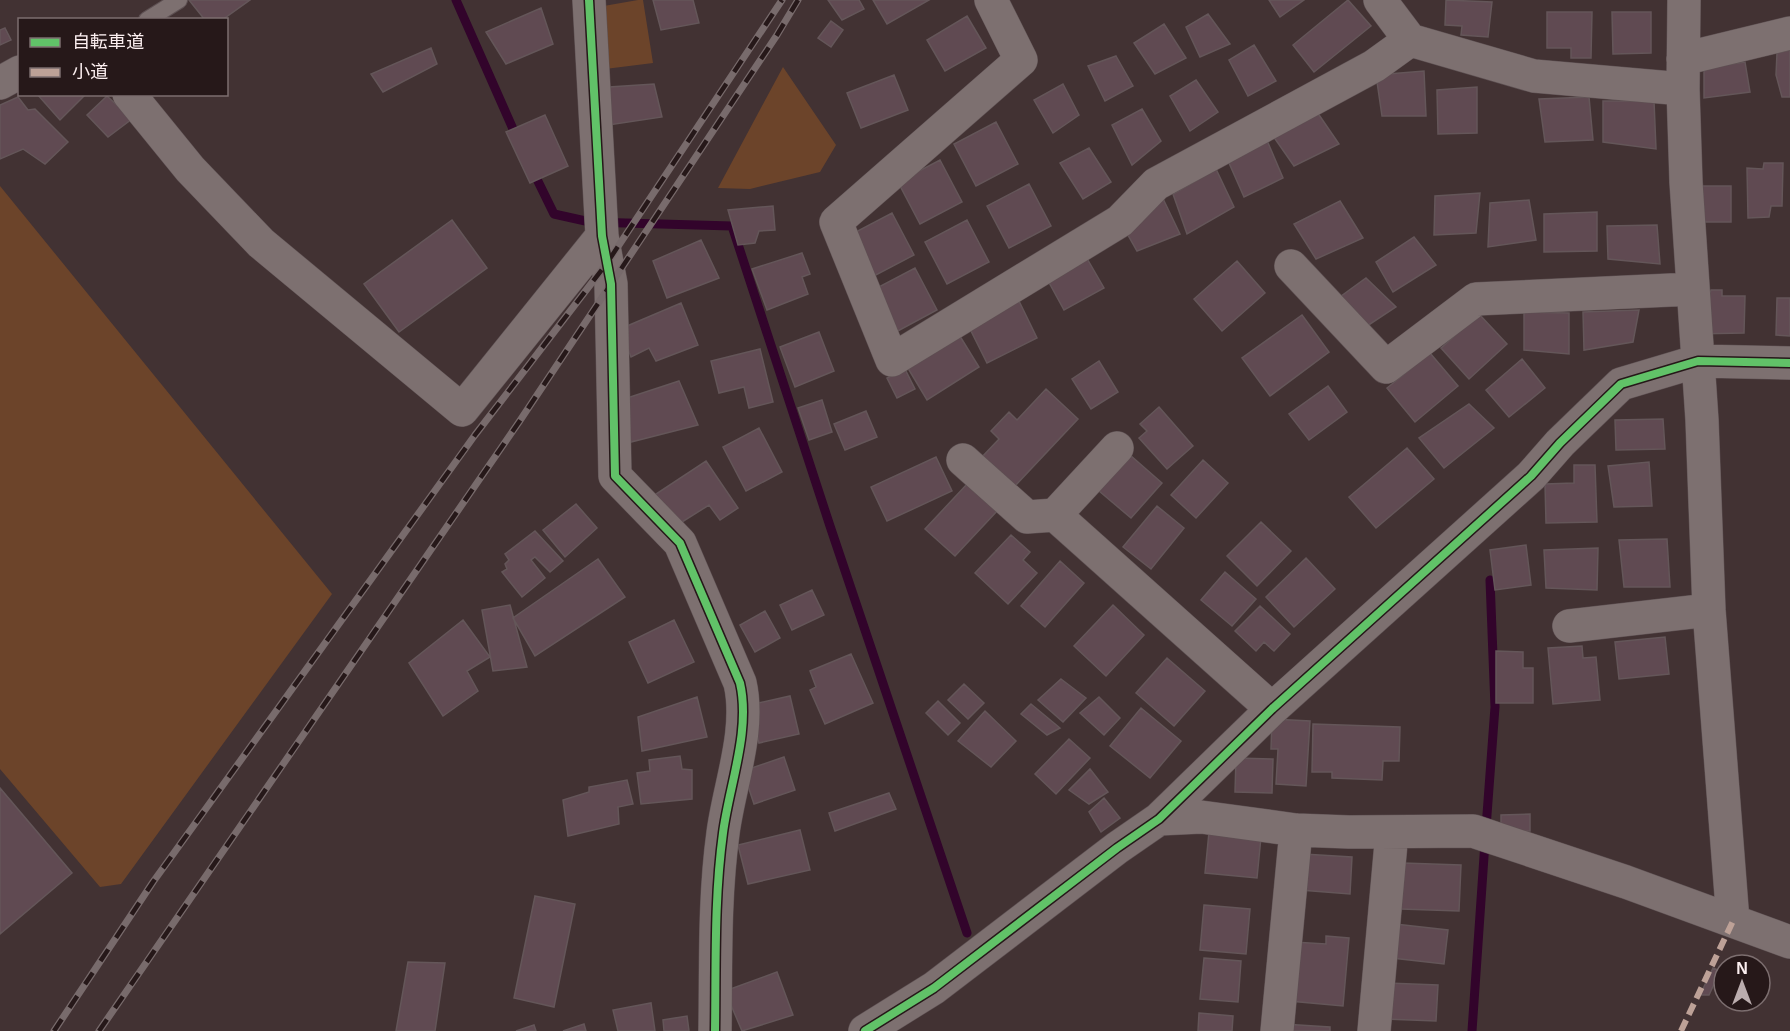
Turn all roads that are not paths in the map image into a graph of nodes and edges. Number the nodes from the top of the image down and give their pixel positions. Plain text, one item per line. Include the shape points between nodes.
1 (179, 0) edge
2 (589, 0) edge
3 (992, 0) edge
4 (1380, 0) edge
5 (1684, 0) edge
6 (150, 18) edge
7 (1790, 33) edge
8 (1410, 40) junction
9 (18, 73) edge
10 (1683, 74) junction
11 (0, 83) edge
12 (131, 96) edge
13 (602, 236) junction
14 (1291, 266) dead end
15 (1693, 289) junction
16 (1698, 361) junction
17 (1790, 363) edge
18 (1117, 448) dead end
19 (963, 460) dead end
20 (1055, 515) junction
21 (1709, 610) junction
22 (1569, 626) dead end
23 (1272, 709) junction
24 (1159, 819) junction
25 (1296, 830) junction
26 (1392, 832) junction
27 (1733, 921) junction
28 (1790, 942) edge
29 (715, 1031) edge
30 (865, 1031) edge
31 (1277, 1031) edge
32 (1374, 1031) edge

1 - 6 lane
2 - 13 street
3 - 8 street via 1022,60 836,222 892,360 1120,221 1156,184 1374,66
4 - 8 street
5 - 10 street
7 - 10 street
8 - 10 street via 1534,76
9 - 11 street
10 - 15 street
12 - 13 street via 190,170 261,243 462,410
13 - 29 street via 611,284 615,476 680,543 743,698 717,889
14 - 15 street via 1386,367 1476,299
15 - 16 street
16 - 17 street
16 - 21 street
16 - 23 street via 1621,384 1531,476
18 - 20 street
19 - 20 street via 1027,517
20 - 23 street
21 - 22 street
21 - 27 street
23 - 24 street
24 - 25 street via 1201,817
24 - 30 street via 934,987
25 - 26 street
25 - 31 street
26 - 27 street via 1473,831
26 - 32 street
27 - 28 street

